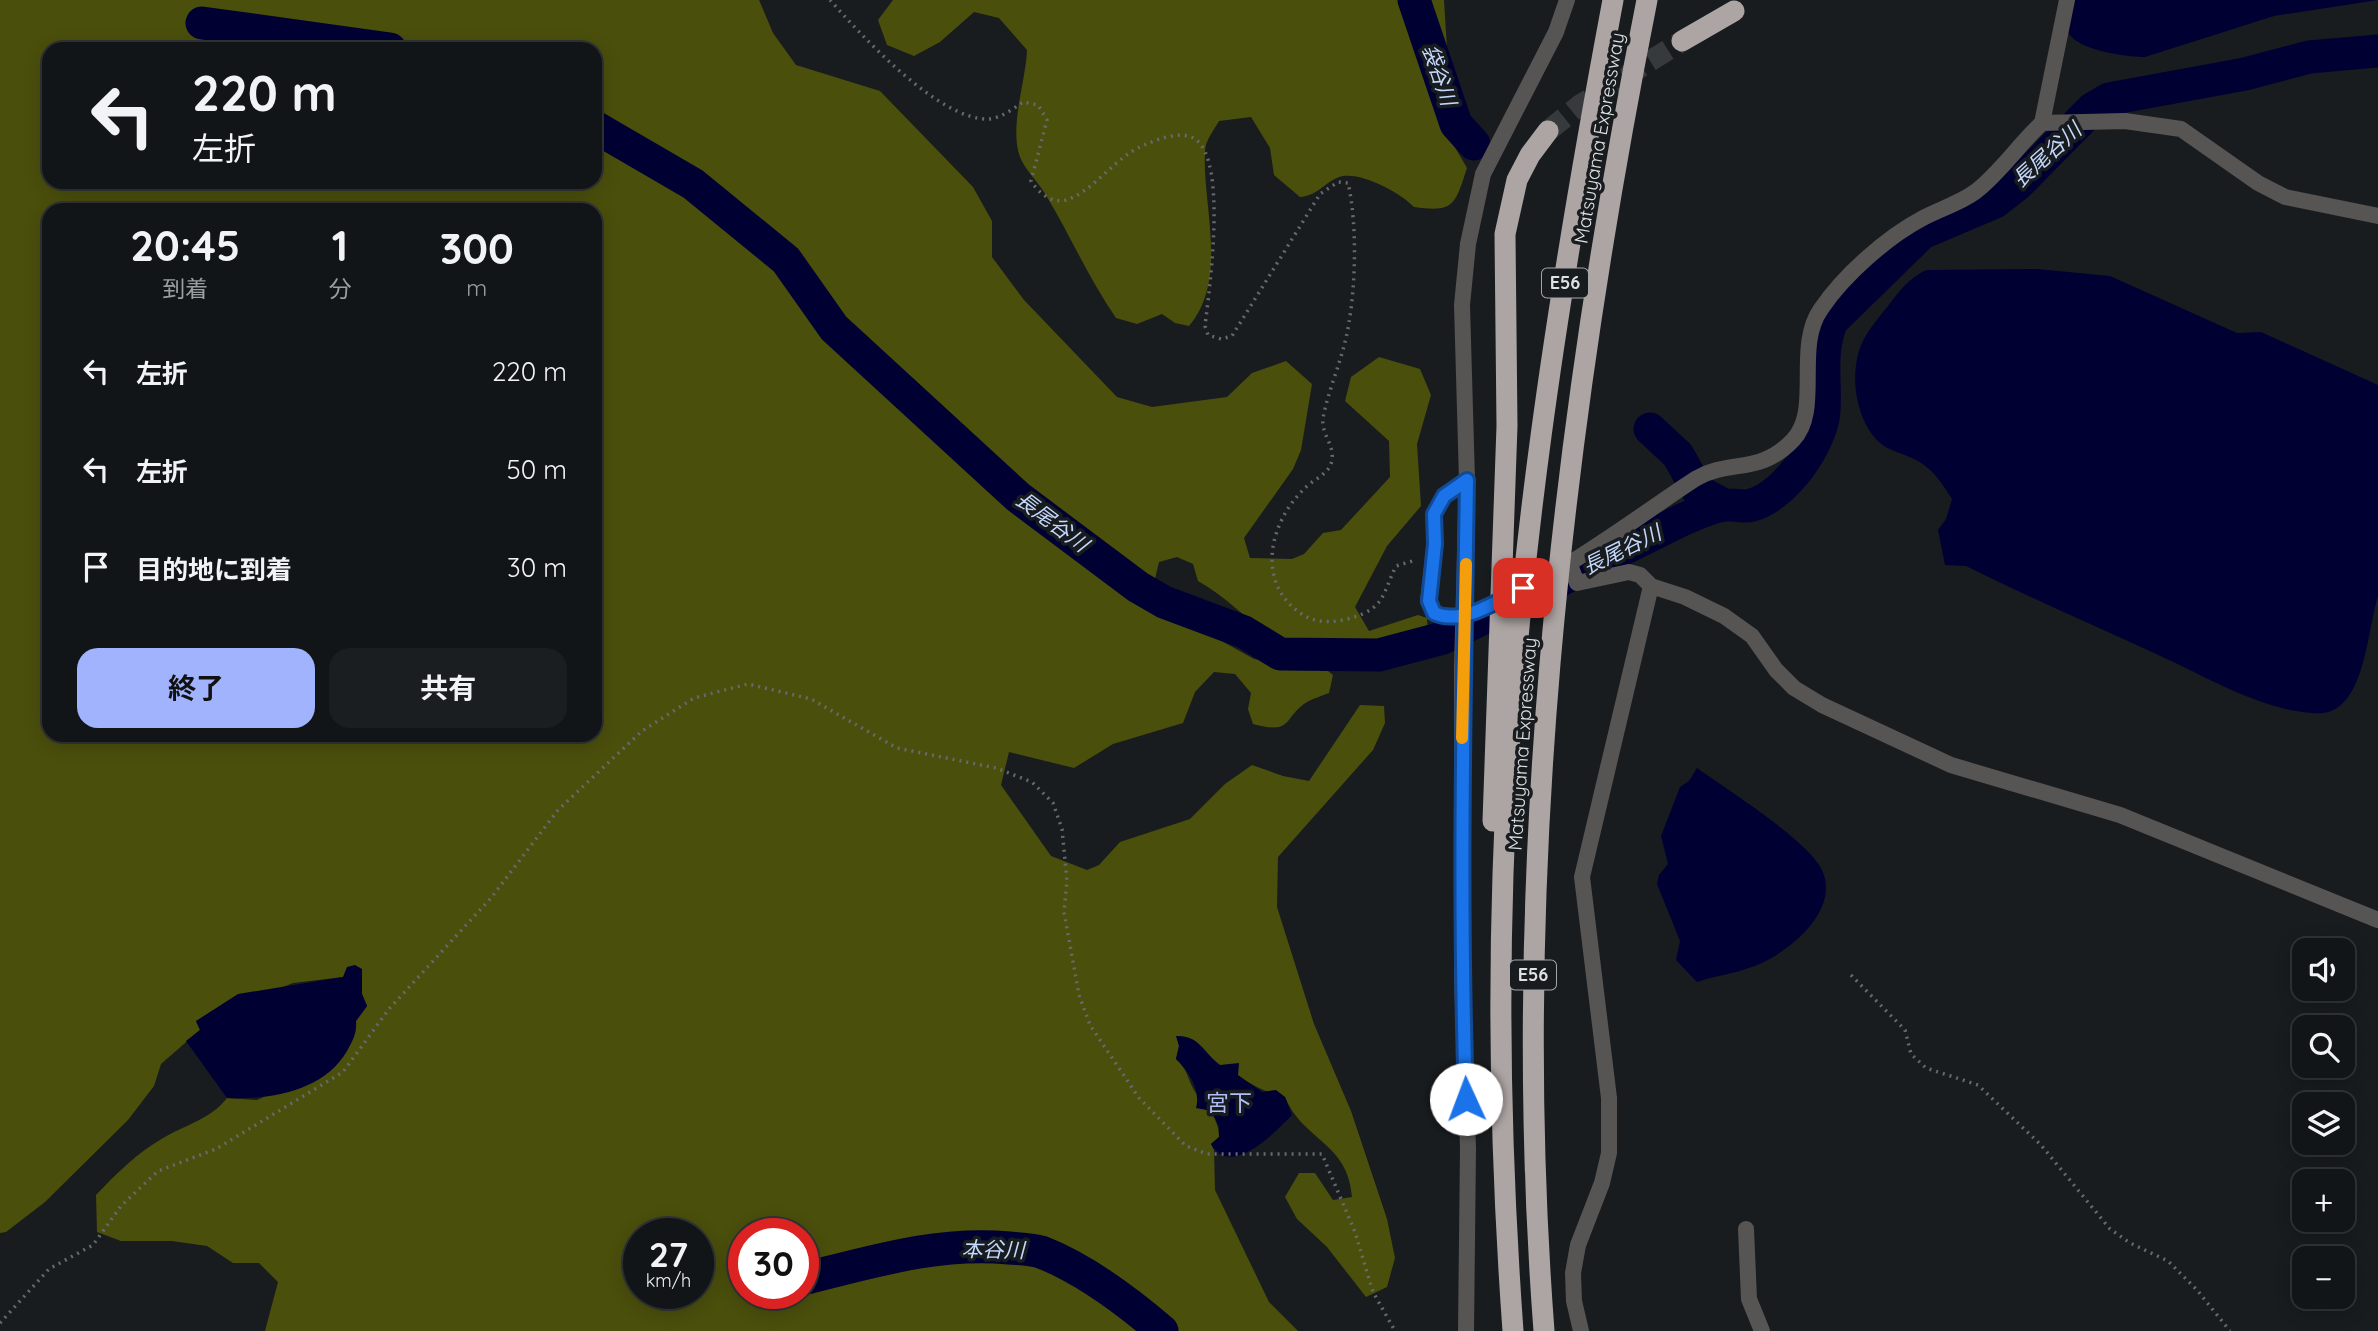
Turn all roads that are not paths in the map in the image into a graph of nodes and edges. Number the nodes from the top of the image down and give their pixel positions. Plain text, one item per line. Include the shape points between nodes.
1 (1567, 0) edge
2 (1613, 0) edge
3 (1647, 0) edge
4 (2067, 0) edge
5 (1734, 11) dead end
6 (1682, 41) tunnel mouth
7 (2042, 123) junction
8 (1548, 131) tunnel mouth
9 (2378, 216) edge
10 (1467, 480) junction
11 (1565, 556) junction
12 (1651, 586) junction
13 (2378, 920) edge
14 (1502, 1124) junction
15 (1746, 1229) dead end
16 (1466, 1331) edge
17 (1513, 1331) edge
18 (1544, 1331) edge
19 (1581, 1331) edge
20 (1762, 1331) edge

1 - 10 street via 1545,54 1483,174 1475,201 1462,305
2 - 14 highway, Matsuyama Expressway / E56 via 1581,172 1541,441 1519,638 1503,872
3 - 11 highway, Matsuyama Expressway / E56 via 1616,158 1573,441
4 - 7 street
5 - 6 highway
7 - 9 street via 2124,121 2181,129 2285,197
7 - 11 street via 1975,192 1885,241 1820,310 1807,351 1805,424 1794,439 1769,460 1698,477
8 - 14 highway via 1517,180 1505,234 1507,426 1492,859
10 - 11 street via 1438,502 1434,514 1429,601 1434,613 1443,618 1477,611
10 - 16 street via 1462,668
11 - 12 street via 1577,583 1629,572
11 - 18 highway, Matsuyama Expressway / E56 via 1553,619 1541,763 1532,1003
12 - 13 street via 1724,616 1752,636 1794,688 1951,765 2120,815
12 - 19 street via 1582,877 1609,1098 1609,1153 1573,1273
14 - 17 highway, Matsuyama Expressway / E56
15 - 20 street via 1749,1299

